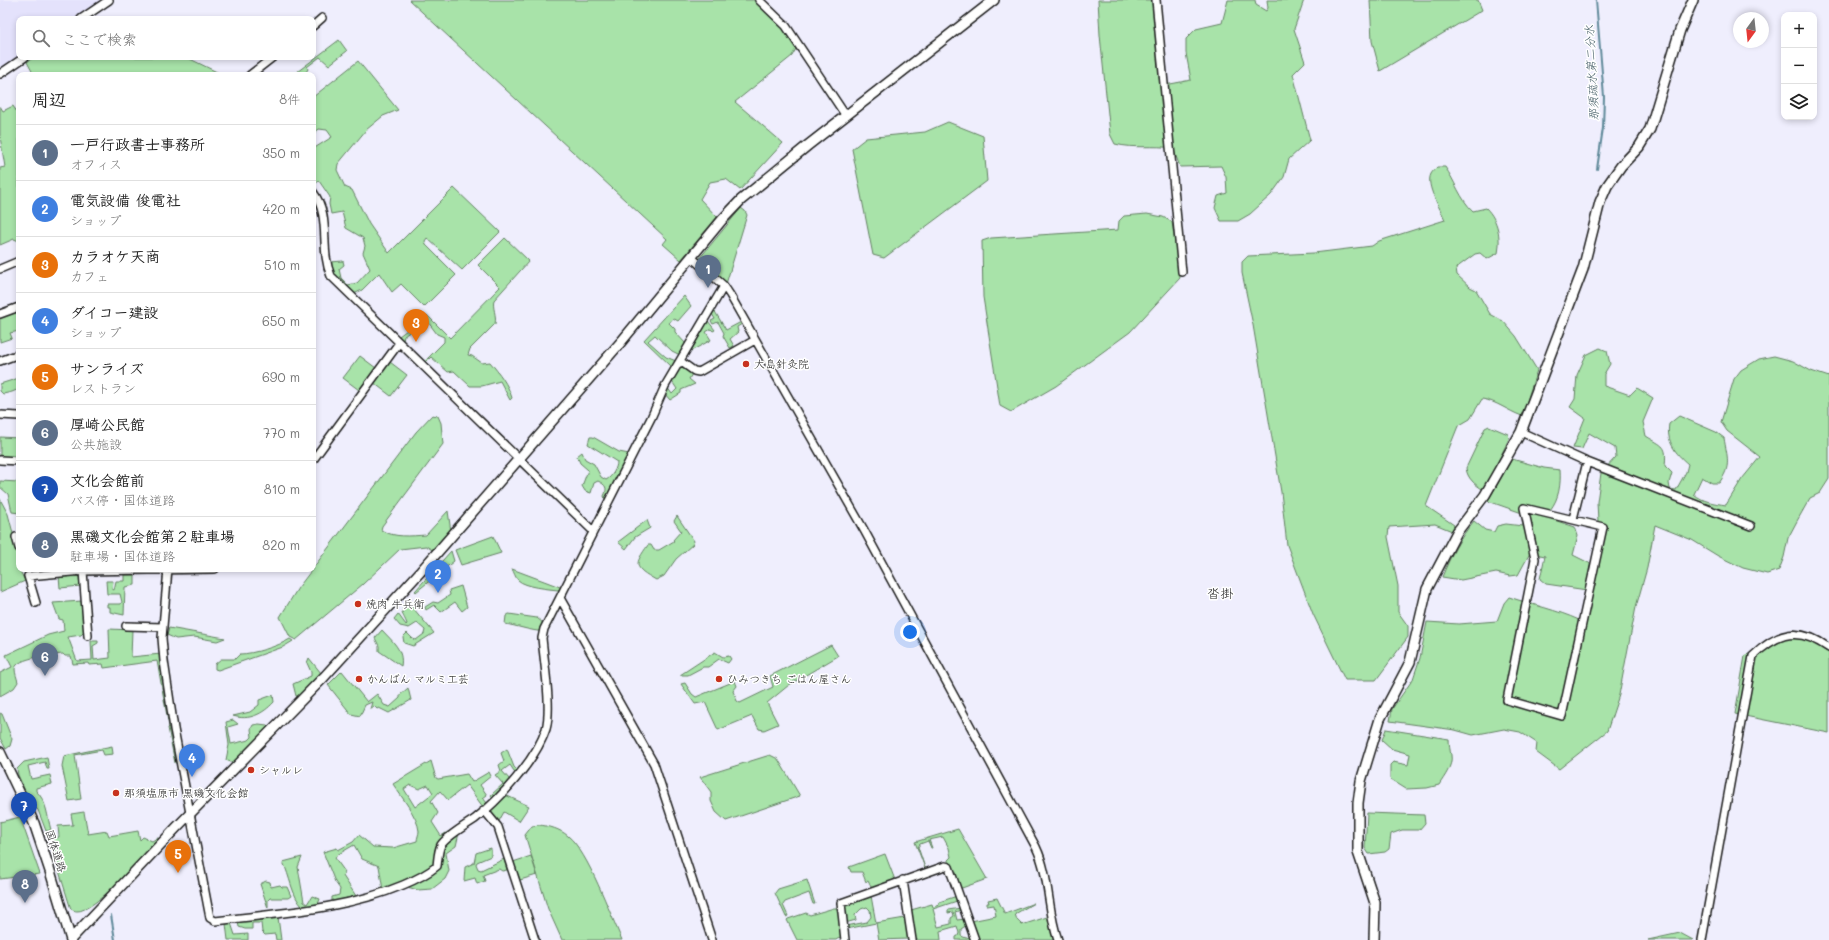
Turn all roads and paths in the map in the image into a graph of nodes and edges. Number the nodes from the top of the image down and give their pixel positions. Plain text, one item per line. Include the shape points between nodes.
1 (110, 0) edge
2 (759, 0) edge
3 (994, 0) edge
4 (1156, 0) edge
5 (1693, 0) edge
6 (86, 16) edge
7 (322, 18) dead end
8 (316, 23) edge
9 (21, 60) edge
10 (269, 60) edge
11 (254, 72) edge
12 (0, 74) edge
13 (846, 116) junction
14 (316, 196) edge
15 (691, 257) junction
16 (16, 262) edge
17 (0, 269) edge
18 (1182, 272) dead end
19 (724, 286) junction
20 (16, 308) edge
21 (0, 314) edge
22 (755, 340) junction
23 (399, 343) junction
24 (16, 355) edge
25 (0, 361) edge
26 (680, 361) junction
27 (0, 415) edge
28 (16, 416) edge
29 (1521, 432) junction
30 (316, 456) edge
31 (519, 458) junction
32 (0, 460) edge
33 (16, 461) edge
34 (1587, 462) junction
35 (1573, 519) junction
36 (1752, 526) dead end
37 (593, 530) junction
38 (26, 572) edge
39 (59, 572) edge
40 (83, 572) edge
41 (168, 572) edge
42 (28, 576) junction
43 (560, 598) junction
44 (36, 603) dead end
45 (126, 626) dead end
46 (163, 627) junction
47 (88, 636) dead end
48 (1829, 648) edge
49 (0, 752) edge
50 (484, 810) junction
51 (190, 814) junction
52 (903, 880) junction
53 (70, 940) edge
54 (534, 940) edge
55 (712, 940) edge
56 (845, 940) edge
57 (912, 940) edge
58 (975, 940) edge
59 (1058, 940) edge
60 (1374, 940) edge
61 (1702, 940) edge

1 - 6 street
2 - 13 street via 786,26
3 - 13 street
4 - 18 street
5 - 29 street via 1680,30 1650,129 1639,147 1607,186 1600,202 1583,269
7 - 8 street
9 - 12 street
10 - 11 street
13 - 15 street via 741,200
14 - 23 street via 322,208 331,276
15 - 19 street
15 - 31 street via 621,342
16 - 17 street
19 - 22 street
19 - 26 street
20 - 21 street
22 - 26 street via 700,372 694,371
22 - 59 street via 864,530 1036,847
23 - 30 street
23 - 31 street
24 - 25 street
26 - 37 street
27 - 28 street
29 - 34 street
29 - 60 street via 1486,494 1457,532 1427,589 1410,662 1382,714 1358,790 1358,847 1361,866 1375,903
31 - 37 street
31 - 51 street via 324,677
32 - 33 street
34 - 35 street
34 - 36 street
35 - 35 street via 1524,508 1535,559 1507,700 1562,716 1604,527
37 - 43 street
38 - 42 street
39 - 42 street
40 - 47 street
41 - 46 street
42 - 44 street
43 - 50 street via 544,628 542,638 549,714 546,729 524,768
43 - 55 street via 654,764
45 - 46 street
46 - 51 street via 164,661
48 - 61 street via 1809,637 1789,634 1766,644 1753,656
49 - 53 street, 国体道路 via 34,823
50 - 51 street via 442,844 437,866 427,874 380,895 328,906 215,921 208,914
50 - 54 street via 498,827
51 - 53 street
52 - 56 street via 841,902
52 - 57 street
52 - 58 street via 945,866 949,867

